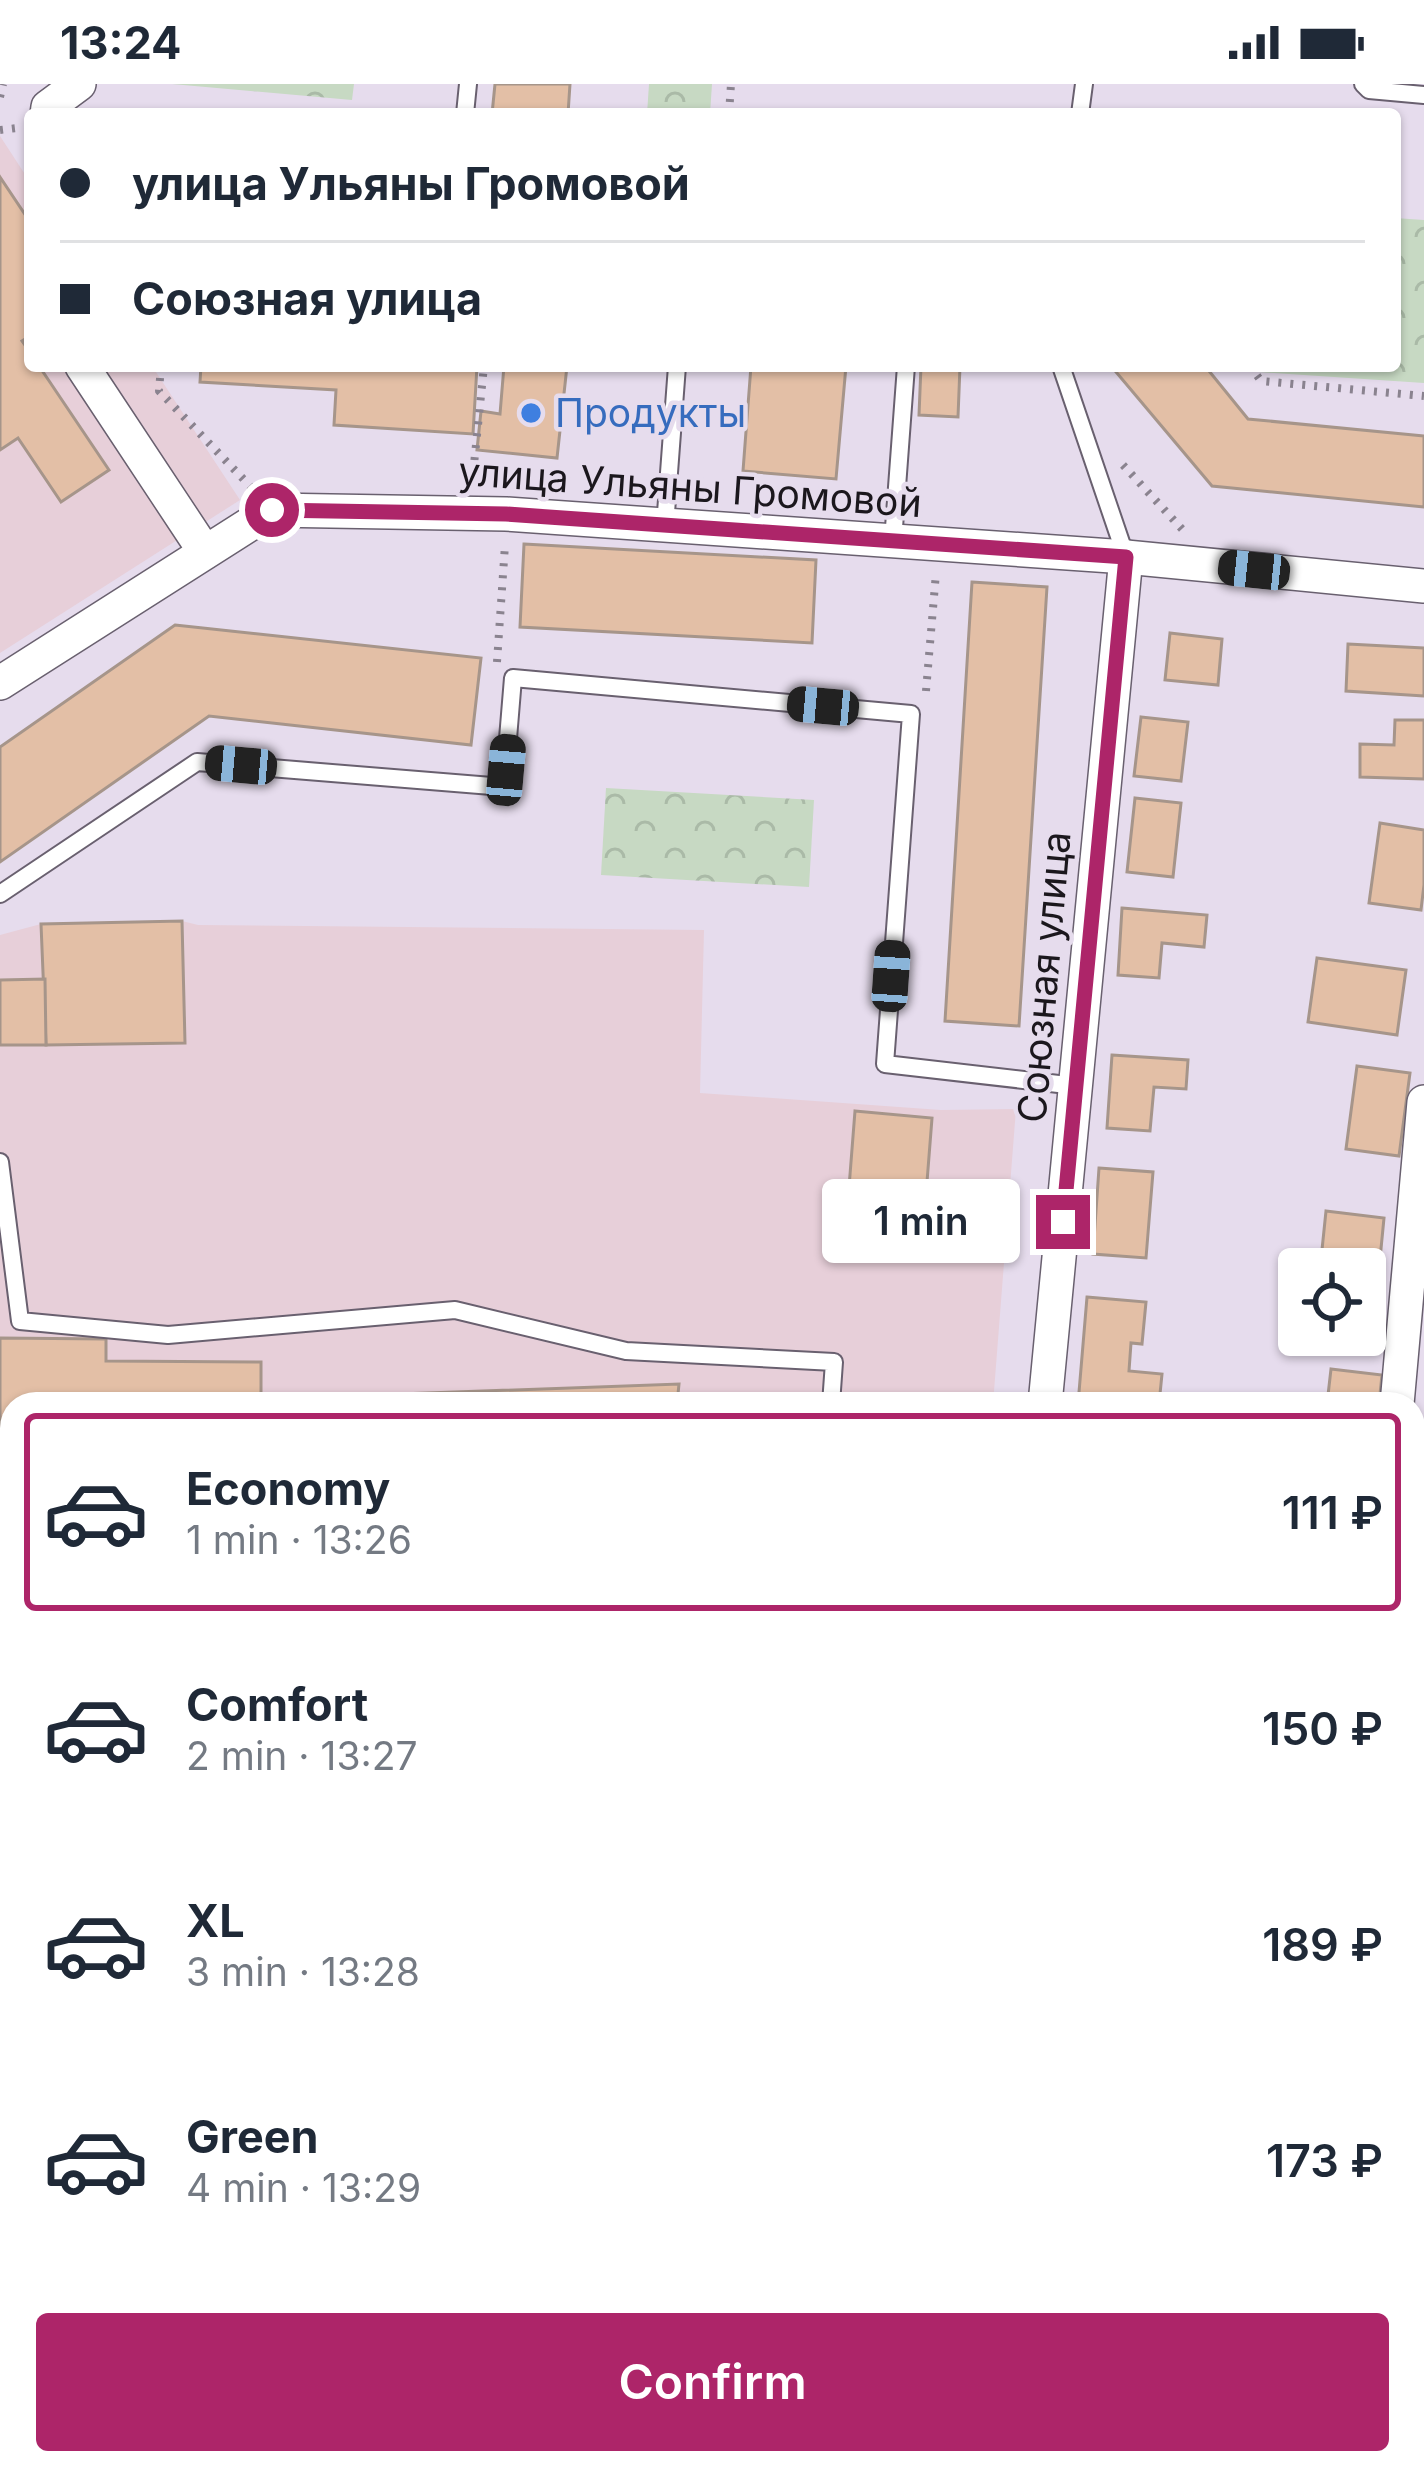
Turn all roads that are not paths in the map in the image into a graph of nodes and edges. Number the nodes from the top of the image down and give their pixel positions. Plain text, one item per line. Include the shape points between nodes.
1 (79, 84) edge
2 (1363, 84) edge
3 (1424, 95) edge
4 (48, 108) edge
5 (86, 372) edge
6 (677, 372) edge
7 (906, 372) edge
8 (1063, 372) edge
9 (665, 526) junction
10 (893, 542) junction
11 (206, 552) junction
12 (1126, 557) junction
13 (1424, 586) edge
14 (0, 683) edge
15 (0, 894) edge
16 (1076, 1087) junction
17 (1424, 1102) edge
18 (0, 1162) edge
19 (832, 1392) edge
20 (1046, 1392) edge
21 (1398, 1392) edge

1 - 4 street
2 - 3 lane
5 - 11 street
6 - 9 lane
7 - 10 lane
8 - 12 lane
9 - 10 street, улица Ульяны Громовой
9 - 11 street, улица Ульяны Громовой via 272,510
10 - 12 street, улица Ульяны Громовой
11 - 14 street
12 - 13 street, улица Ульяны Громовой
12 - 16 street, Союзная улица
15 - 16 lane via 196,762 504,787 513,679 911,714 885,1064
16 - 20 street, Союзная улица
17 - 21 street
18 - 19 lane via 20,1321 167,1335 455,1310 626,1351 834,1362

